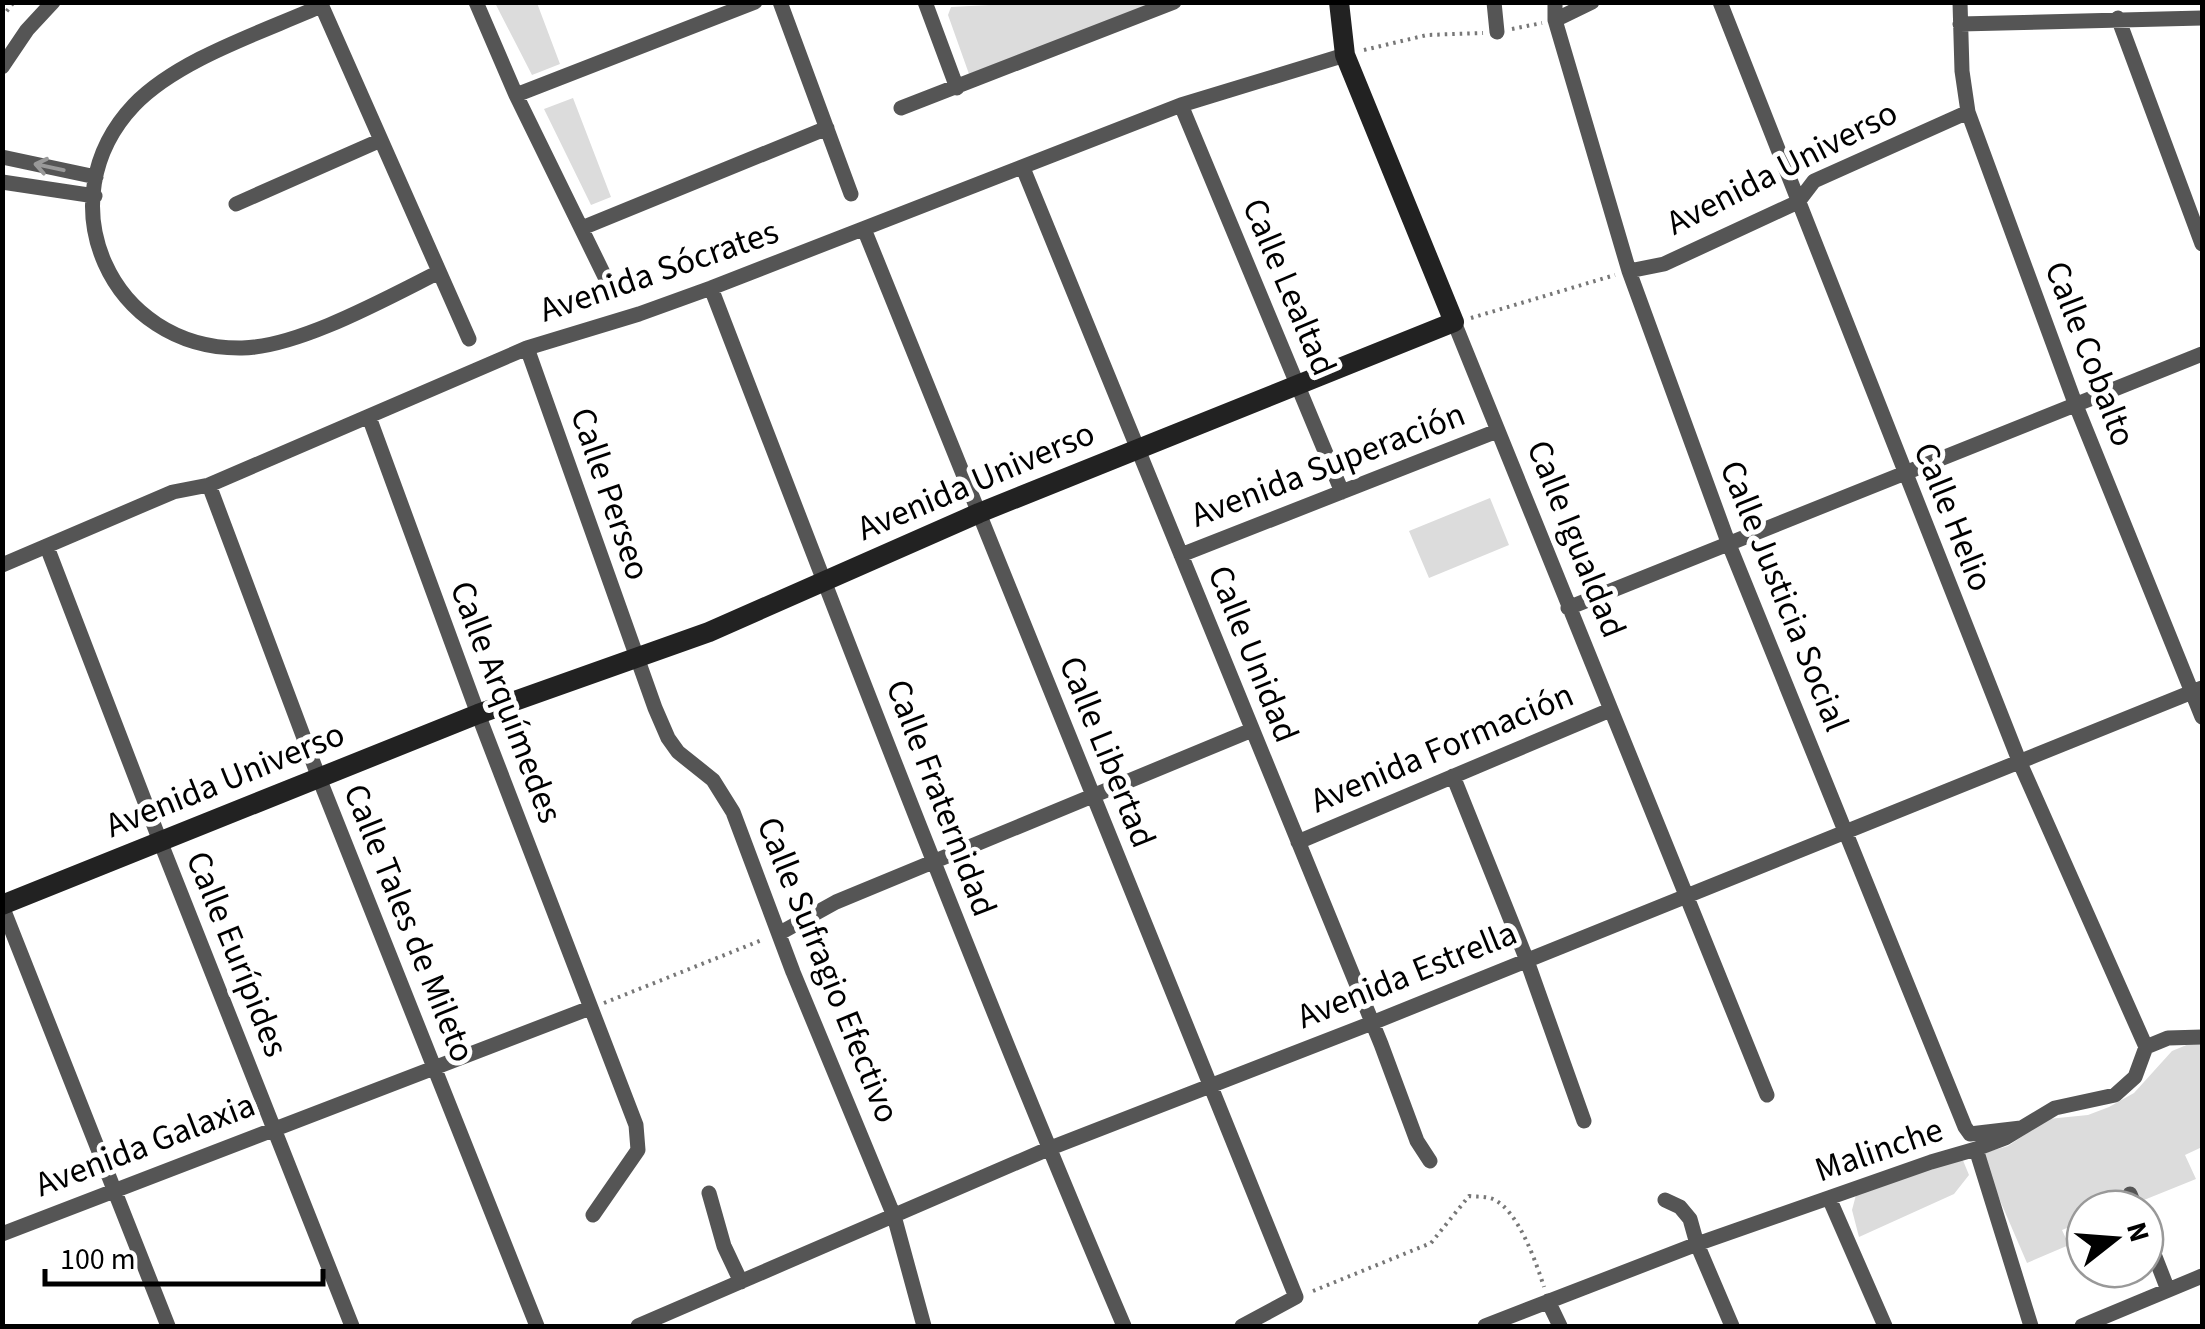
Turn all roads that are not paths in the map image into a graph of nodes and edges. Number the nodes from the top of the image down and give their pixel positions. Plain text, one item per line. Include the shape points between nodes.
1 (53, 2) edge
2 (476, 2) edge
3 (755, 2) edge
4 (780, 2) edge
5 (925, 2) edge
6 (1174, 2) edge
7 (1340, 2) edge
8 (1494, 2) edge
9 (1555, 2) edge
10 (1592, 2) edge
11 (1720, 2) edge
12 (1960, 2) edge
13 (321, 4) edge
14 (2177, 10) edge
15 (2118, 18) junction
16 (2202, 18) edge
17 (1555, 20) junction
18 (1960, 24) junction
19 (1496, 32) road end
20 (1344, 55) junction
21 (2, 67) edge
22 (957, 88) junction
23 (516, 95) junction
24 (1181, 105) junction
25 (901, 108) dead end
26 (1968, 112) junction
27 (827, 128) junction
28 (381, 140) junction
29 (2, 158) edge
30 (1022, 168) junction
31 (96, 177) junction
32 (2, 182) edge
33 (851, 194) dead end
34 (95, 196) junction
35 (1798, 202) junction
36 (236, 204) dead end
37 (582, 228) junction
38 (864, 229) junction
39 (2202, 244) edge
40 (1629, 271) junction
41 (439, 272) junction
42 (607, 281) dead end
43 (712, 288) junction
44 (1454, 322) junction
45 (469, 339) dead end
46 (527, 348) junction
47 (2202, 354) edge
48 (1298, 384) junction
49 (2075, 403) junction
50 (368, 417) junction
51 (1497, 431) junction
52 (1137, 448) junction
53 (1903, 472) junction
54 (210, 484) junction
55 (1342, 492) junction
56 (978, 513) junction
57 (1728, 542) junction
58 (48, 547) junction
59 (1181, 555) junction
60 (2, 566) edge
61 (824, 580) junction
62 (1568, 608) junction
63 (636, 659) junction
64 (2197, 690) edge
65 (1610, 710) junction
66 (478, 714) junction
67 (2202, 718) edge
68 (1252, 730) junction
69 (2020, 763) junction
70 (1453, 776) junction
71 (319, 778) junction
72 (1092, 794) junction
73 (1845, 831) junction
74 (160, 841) junction
75 (1298, 842) junction
76 (933, 861) junction
77 (1685, 894) junction
78 (2, 906) edge
79 (780, 933) junction
80 (1526, 958) junction
81 (590, 1008) junction
82 (1372, 1023) junction
83 (2202, 1036) edge
84 (2146, 1047) junction
85 (434, 1066) junction
86 (1210, 1086) junction
87 (1767, 1096) dead end
88 (1584, 1121) dead end
89 (273, 1127) junction
90 (2022, 1128) junction
91 (1048, 1149) junction
92 (1976, 1150) junction
93 (1430, 1161) dead end
94 (114, 1190) junction
95 (708, 1194) dead end
96 (1830, 1198) junction
97 (1665, 1200) dead end
98 (593, 1215) dead end
99 (894, 1216) junction
100 (2, 1234) edge
101 (1697, 1244) junction
102 (2202, 1276) edge
103 (740, 1282) junction
104 (2165, 1282) edge
105 (2168, 1290) junction
106 (1548, 1301) junction
107 (920, 1325) edge
108 (168, 1326) edge
109 (352, 1326) edge
110 (537, 1326) edge
111 (638, 1326) edge
112 (1124, 1326) edge
113 (1242, 1326) edge
114 (1485, 1326) edge
115 (1560, 1326) edge
116 (1732, 1326) edge
117 (1885, 1326) edge
118 (2031, 1326) edge
119 (2082, 1326) edge

1 - 21 street
2 - 23 street
3 - 23 street
4 - 27 street
5 - 22 street
6 - 22 street
7 - 20 street, Calle Igualdad
8 - 19 street
9 - 17 street, Calle Justicia Social
10 - 17 street
11 - 35 street, Calle Helio
12 - 18 street, Calle Cobalto
13 - 28 street
13 - 31 street via 154,88 103,147
14 - 15 street
14 - 16 street
15 - 18 street
15 - 39 street
17 - 40 street, Calle Justicia Social
18 - 26 street, Calle Cobalto
20 - 24 street, Avenida Sócrates
20 - 44 street, Calle Igualdad
22 - 25 street
23 - 37 street
24 - 30 street, Avenida Sócrates
24 - 48 street, Calle Lealtad
26 - 35 street, Avenida Universo via 1814,181
26 - 49 street, Calle Cobalto
27 - 33 street
27 - 37 street
28 - 36 street
28 - 41 street
31 -> 29 street
30 - 38 street, Avenida Sócrates
30 - 52 street, Calle Unidad
31 - 34 street
32 - 34 street
34 - 41 street via 97,238 114,282 152,323 188,342 245,348 275,343
35 - 40 street, Avenida Universo via 1664,264
35 - 53 street, Calle Helio
37 - 42 street
38 - 43 street, Avenida Sócrates
38 - 56 street, Calle Libertad
40 - 57 street, Calle Justicia Social
41 - 45 street
43 - 46 street, Avenida Sócrates
43 - 61 street, Calle Fraternidad
44 - 48 street, Avenida Universo
44 - 51 street, Calle Igualdad
46 - 50 street, Avenida Sócrates
46 - 63 street, Calle Perseo
47 - 49 street
48 - 52 street, Avenida Universo
48 - 55 street, Calle Lealtad
49 - 53 street
49 - 64 street, Calle Cobalto
50 - 54 street, Avenida Sócrates
50 - 66 street, Calle Arquímedes
51 - 55 street, Avenida Superación
51 - 62 street, Calle Igualdad
52 - 56 street, Avenida Universo
52 - 59 street, Calle Unidad
53 - 57 street
53 - 69 street, Calle Helio
54 - 58 street, Avenida Sócrates via 174,492
54 - 71 street, Calle Tales de Mileto
55 - 59 street, Avenida Superación
56 - 61 street, Avenida Universo
56 - 72 street, Calle Libertad
57 - 62 street
57 - 73 street, Calle Justicia Social
58 - 60 street, Avenida Sócrates
58 - 74 street, Calle Eurípides
59 - 68 street, Calle Unidad
61 - 63 street, Avenida Universo
61 - 76 street, Calle Fraternidad
62 - 65 street, Calle Igualdad
63 - 66 street, Avenida Universo
63 - 79 street, Calle Sufragio Efectivo via 668,738 728,802
64 - 67 street, Calle Cobalto
64 - 69 street, Avenida Estrella
65 - 70 street, Avenida Formación
65 - 77 street, Calle Igualdad
66 - 71 street, Avenida Universo
66 - 81 street, Calle Arquímedes
68 - 72 street
68 - 75 street, Calle Unidad
69 - 73 street, Avenida Estrella
69 - 84 street, Calle Helio
70 - 75 street, Avenida Formación
70 - 80 street
71 - 74 street, Avenida Universo
71 - 85 street, Calle Tales de Mileto
72 - 76 street
72 - 86 street, Calle Libertad
73 - 77 street, Avenida Estrella
73 - 90 street, Calle Justicia Social via 1965,1127 1970,1134
74 - 78 street, Avenida Universo
74 - 89 street, Calle Eurípides
75 - 82 street, Calle Unidad
76 - 79 street
76 - 91 street, Calle Fraternidad
77 - 80 street, Avenida Estrella
77 - 87 street, Calle Igualdad
78 - 94 street
79 - 99 street, Calle Sufragio Efectivo
80 - 82 street, Avenida Estrella
80 - 88 street
81 - 85 street, Avenida Galaxia
81 - 98 street, Calle Arquímedes via 639,1140
82 - 86 street, Avenida Estrella
82 - 93 street, Calle Unidad
83 - 84 street
84 - 90 street, Malinche via 2135,1076 2116,1095 2055,1108
85 - 89 street, Avenida Galaxia
85 - 110 street, Calle Tales de Mileto
86 - 91 street, Avenida Estrella
86 - 113 street, Calle Libertad via 1296,1297
89 - 94 street, Avenida Galaxia
89 - 109 street, Calle Eurípides
90 - 92 street, Malinche
91 - 99 street, Avenida Estrella
91 - 112 street, Calle Fraternidad
92 - 96 street, Malinche
92 - 118 street
94 - 100 street, Avenida Galaxia
94 - 108 street
95 - 103 street
96 - 101 street, Malinche
96 - 117 street
97 - 101 street via 1690,1219
99 - 103 street, Avenida Estrella
99 - 107 street, Calle Sufragio Efectivo
101 - 106 street, Malinche
101 - 116 street
102 - 105 street
103 - 111 street, Avenida Estrella
104 - 105 street
105 - 119 street
106 - 114 street, Malinche
106 - 115 street

